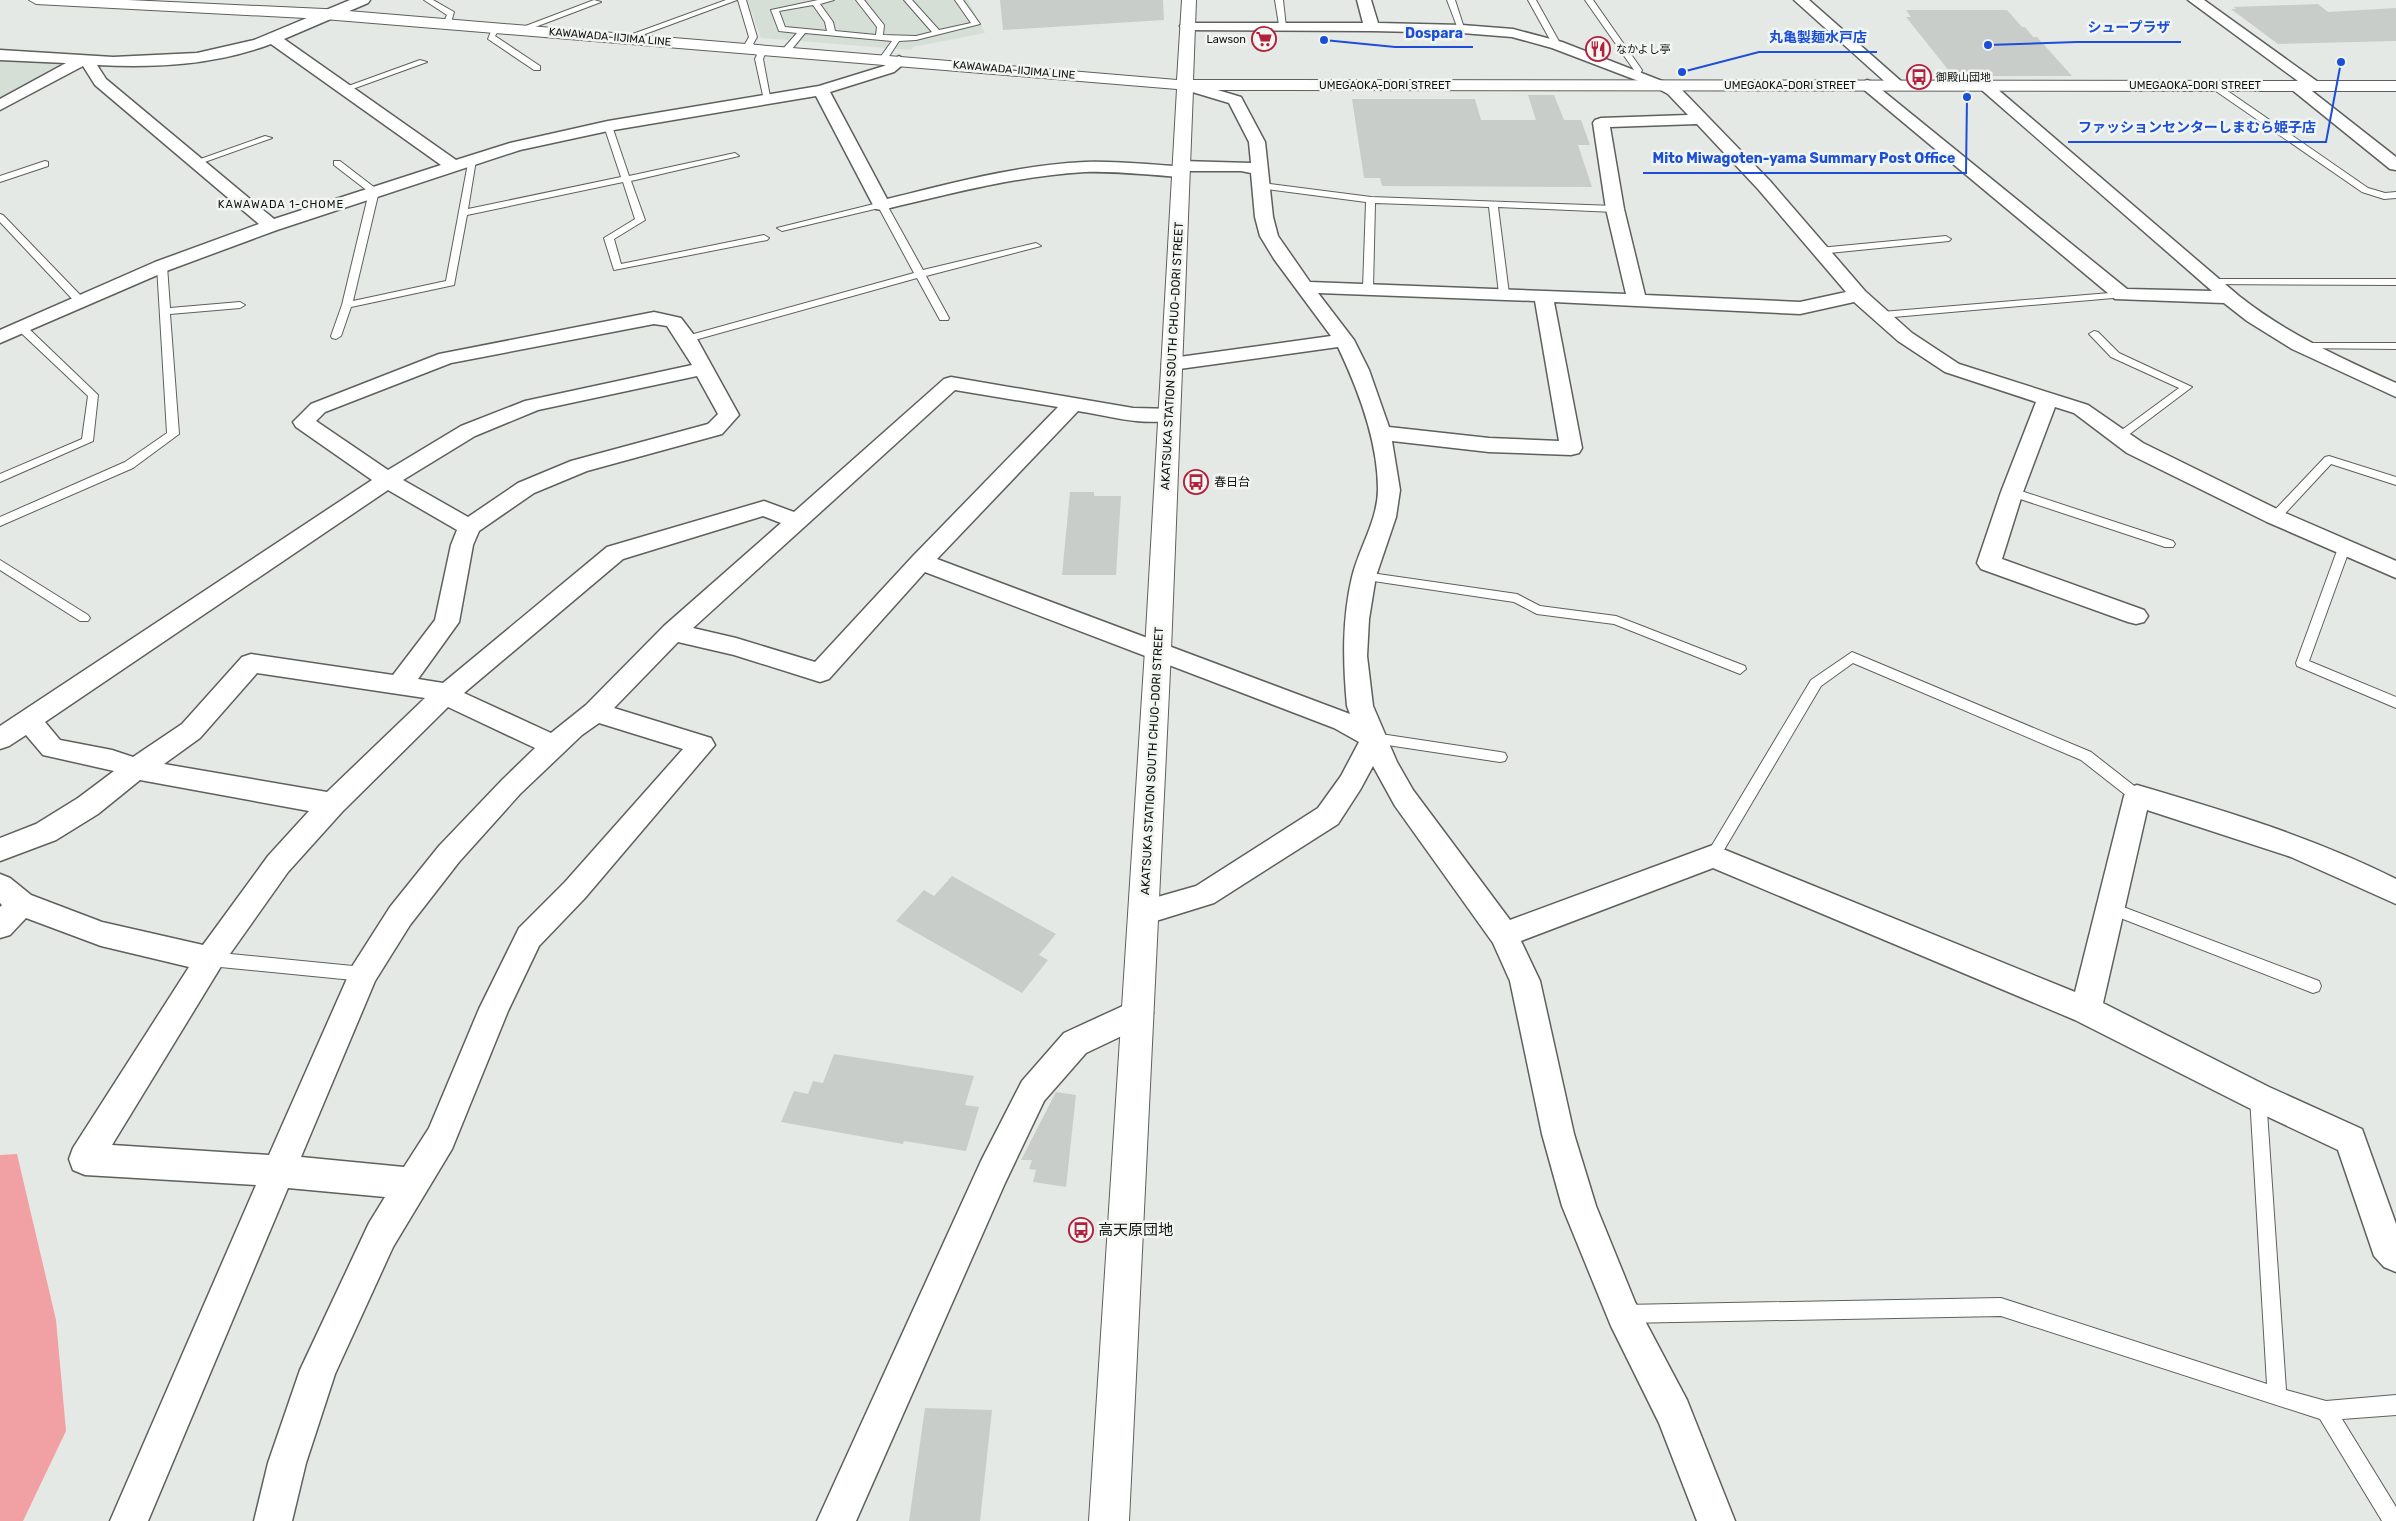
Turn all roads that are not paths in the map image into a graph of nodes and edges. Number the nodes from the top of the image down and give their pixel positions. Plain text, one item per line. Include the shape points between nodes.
1 (36, 0) edge
2 (363, 0) edge
3 (428, 0) edge
4 (732, 0) edge
5 (742, 0) edge
6 (830, 0) edge
7 (860, 0) edge
8 (908, 0) edge
9 (959, 0) edge
10 (1189, 0) edge
11 (1279, 0) edge
12 (1364, 0) edge
13 (1451, 0) edge
14 (1532, 0) edge
15 (1589, 0) edge
16 (1801, 0) edge
17 (2195, 0) edge
18 (597, 2) dead end
19 (815, 3) junction
20 (324, 14) junction
21 (447, 24) junction
22 (1283, 25) junction
23 (1187, 26) junction
24 (1372, 27) junction
25 (496, 28) junction
26 (1462, 29) junction
27 (519, 30) junction
28 (803, 31) junction
29 (831, 33) junction
30 (937, 33) junction
31 (273, 38) junction
32 (623, 38) junction
33 (879, 38) junction
34 (897, 39) junction
35 (1557, 45) junction
36 (757, 49) junction
37 (785, 52) junction
38 (0, 56) edge
39 (86, 58) junction
40 (891, 60) junction
41 (423, 62) dead end
42 (537, 68) dead end
43 (1636, 74) junction
44 (1184, 85) junction
45 (1662, 85) junction
46 (1867, 85) junction
47 (1897, 85) junction
48 (1984, 85) junction
49 (2213, 85) junction
50 (2294, 85) junction
51 (2313, 86) junction
52 (2396, 86) edge
53 (344, 89) junction
54 (822, 90) junction
55 (768, 100) junction
56 (0, 105) edge
57 (1701, 119) junction
58 (608, 126) junction
59 (268, 138) dead end
60 (735, 156) dead end
61 (472, 160) junction
62 (196, 162) junction
63 (337, 163) dead end
64 (46, 164) dead end
65 (2396, 165) edge
66 (454, 166) junction
67 (1181, 169) junction
68 (626, 178) junction
69 (1262, 178) junction
70 (0, 179) edge
71 (374, 192) junction
72 (2396, 196) edge
73 (1371, 200) junction
74 (1492, 204) junction
75 (882, 205) junction
76 (1615, 209) junction
77 (464, 213) junction
78 (0, 217) edge
79 (271, 226) junction
80 (782, 228) dead end
81 (764, 238) dead end
82 (1946, 239) dead end
83 (1036, 246) dead end
84 (1820, 251) junction
85 (162, 266) junction
86 (920, 274) junction
87 (2213, 282) junction
88 (2396, 282) edge
89 (1304, 288) junction
90 (1368, 288) junction
91 (1504, 294) junction
92 (1543, 295) junction
93 (1858, 295) junction
94 (2122, 295) junction
95 (2227, 297) junction
96 (1637, 300) junction
97 (80, 301) junction
98 (240, 305) dead end
99 (347, 305) junction
100 (164, 312) junction
101 (1882, 314) junction
102 (944, 318) dead end
103 (22, 328) junction
104 (2094, 334) dead end
105 (0, 336) edge
106 (336, 336) dead end
107 (687, 339) junction
108 (1344, 340) junction
109 (2300, 346) junction
110 (2396, 346) edge
111 (1172, 364) junction
112 (703, 368) junction
113 (2396, 391) edge
114 (2048, 398) junction
115 (1074, 403) junction
116 (1169, 414) junction
117 (1380, 433) junction
118 (2119, 436) junction
119 (0, 478) edge
120 (387, 480) junction
121 (2396, 482) edge
122 (2012, 492) junction
123 (2275, 517) junction
124 (796, 521) junction
125 (0, 522) edge
126 (469, 527) junction
127 (2169, 544) dead end
128 (2344, 548) junction
129 (921, 562) junction
130 (0, 564) edge
131 (2396, 570) edge
132 (1364, 576) junction
133 (2136, 616) dead end
134 (84, 618) dead end
135 (673, 632) junction
136 (1158, 650) junction
137 (1740, 669) dead end
138 (400, 684) junction
139 (447, 693) junction
140 (2396, 703) edge
141 (595, 712) junction
142 (28, 720) junction
143 (1374, 738) junction
144 (0, 739) edge
145 (554, 746) junction
146 (1500, 757) dead end
147 (136, 769) junction
148 (2136, 796) junction
149 (332, 804) junction
150 (5, 848) edge
151 (1713, 856) junction
152 (0, 874) edge
153 (2396, 892) edge
154 (11, 895) edge
155 (2110, 908) junction
156 (1144, 913) junction
157 (0, 926) edge
158 (1504, 935) junction
159 (210, 959) junction
160 (363, 974) junction
161 (2313, 986) dead end
162 (2086, 1010) junction
163 (1138, 1013) junction
164 (2258, 1097) junction
165 (278, 1171) junction
166 (414, 1184) junction
167 (2396, 1255) edge
168 (1622, 1314) junction
169 (2277, 1397) junction
170 (2396, 1405) edge
171 (2326, 1411) junction
172 (129, 1521) edge
173 (273, 1521) edge
174 (836, 1521) edge
175 (1109, 1521) edge
176 (1716, 1521) edge
177 (2393, 1521) edge

1 - 20 street, KAWAWADA-IIJIMA LINE
2 - 20 street
3 - 21 lane via 451,14
4 - 32 lane
5 - 36 lane via 753,37 749,44
6 - 19 lane
7 - 33 lane via 881,27
8 - 30 lane
9 - 30 lane via 976,24
10 - 23 street, AKATSUKA STATION SOUTH CHUO-DORI STREET
11 - 22 lane
12 - 24 street
13 - 26 lane
14 - 35 lane
15 - 43 lane via 1638,70
16 - 47 street
17 - 51 street
18 - 27 lane
19 - 28 lane via 775,10 782,29
19 - 29 lane via 829,22
20 - 21 street, KAWAWADA-IIJIMA LINE
20 - 31 street
21 - 25 street, KAWAWADA-IIJIMA LINE
22 - 23 street
22 - 24 street
23 - 44 street, AKATSUKA STATION SOUTH CHUO-DORI STREET
24 - 26 street
25 - 27 street, KAWAWADA-IIJIMA LINE
25 - 42 lane via 491,37
26 - 35 street via 1513,33
27 - 32 street, KAWAWADA-IIJIMA LINE
28 - 29 lane
28 - 37 lane
29 - 33 lane
30 - 34 lane
31 - 39 street via 224,53 165,62
31 - 53 street
32 - 36 street, KAWAWADA-IIJIMA LINE
33 - 34 lane
34 - 40 lane
35 - 43 street
36 - 37 street, KAWAWADA-IIJIMA LINE
36 - 55 lane via 761,54 759,59
37 - 40 street, KAWAWADA-IIJIMA LINE
38 - 39 street
39 - 56 street
39 - 62 street via 100,82
40 - 44 street, KAWAWADA-IIJIMA LINE
40 - 54 street via 889,70
41 - 53 lane
43 - 45 street
44 - 45 street, UMEGAOKA-DORI STREET
44 - 67 street, AKATSUKA STATION SOUTH CHUO-DORI STREET
44 - 69 street via 1236,100 1257,142
45 - 46 street, UMEGAOKA-DORI STREET
45 - 57 street via 1674,91
46 - 47 street, UMEGAOKA-DORI STREET
46 - 94 street
47 - 48 street, UMEGAOKA-DORI STREET
48 - 49 street, UMEGAOKA-DORI STREET
48 - 87 street
49 - 50 street, UMEGAOKA-DORI STREET
49 - 72 lane via 2365,190
50 - 51 street, UMEGAOKA-DORI STREET
50 - 65 street
51 - 52 street, UMEGAOKA-DORI STREET
53 - 66 street
54 - 55 street
54 - 75 street
55 - 58 street
57 - 76 street via 1601,123
57 - 84 street via 1764,185
58 - 61 street via 516,146
58 - 68 lane
59 - 62 lane
60 - 68 lane
61 - 66 street
61 - 77 lane
62 - 79 street
63 - 71 lane
64 - 70 lane
66 - 71 street
67 - 69 street via 1240,166
67 - 75 street via 1066,169 986,180
67 - 111 street, AKATSUKA STATION SOUTH CHUO-DORI STREET
68 - 77 lane
68 - 81 lane via 640,220 610,238 617,268
69 - 73 lane
69 - 89 street via 1264,218 1270,236 1280,256
71 - 79 street
71 - 99 lane
73 - 74 lane
73 - 90 lane
74 - 76 lane
74 - 91 lane
75 - 80 lane
75 - 86 lane
76 - 96 street
77 - 99 lane via 451,283
78 - 97 lane
79 - 85 street
82 - 84 lane
83 - 86 lane
84 - 93 street
85 - 97 street
85 - 100 lane
86 - 102 lane
86 - 107 lane
87 - 88 lane
87 - 95 street
89 - 90 street
89 - 108 street
90 - 91 street
91 - 92 street
92 - 96 street
92 - 117 street via 1571,448 1489,445
93 - 96 street via 1800,308
93 - 101 street
94 - 95 street
94 - 101 lane
95 - 109 street
97 - 103 street
98 - 100 lane
99 - 106 lane
100 - 125 lane via 173,434 129,465
101 - 114 street via 1905,337 1952,368
103 - 105 street
103 - 119 lane via 93,395 87,441
104 - 118 lane via 2115,355 2187,387
107 - 112 street
107 - 120 street via 674,322 654,318 446,358 318,408 303,422
108 - 111 street
108 - 117 street via 1359,370
109 - 110 lane
109 - 113 street
111 - 116 street, AKATSUKA STATION SOUTH CHUO-DORI STREET
112 - 120 street via 532,405 468,431
112 - 126 street via 729,415 714,429 579,466 526,488
114 - 118 street via 2081,409
114 - 122 street
115 - 116 street via 1134,414
115 - 124 street via 951,383
115 - 129 street
116 - 136 street, AKATSUKA STATION SOUTH CHUO-DORI STREET
117 - 132 street via 1389,490 1385,517
118 - 123 street via 2135,448
120 - 126 street
120 - 142 street
121 - 123 lane via 2329,460
122 - 127 lane
122 - 133 street via 1989,564
123 - 128 street
124 - 135 street
124 - 139 street via 764,508 614,553
126 - 138 street via 462,545 447,622
128 - 131 street
128 - 140 lane via 2302,662
129 - 135 street via 820,673
129 - 136 street
130 - 134 lane
132 - 137 lane via 1517,598 1537,610 1616,620
132 - 143 street via 1357,619 1356,656 1360,706
135 - 141 street
136 - 143 street via 1343,721
136 - 156 street, AKATSUKA STATION SOUTH CHUO-DORI STREET
138 - 139 street
138 - 147 street via 251,663 190,731
139 - 145 street
139 - 149 street
141 - 145 street
141 - 166 street via 702,745 575,890 529,937 494,1009 441,1138
142 - 144 street
142 - 147 street via 52,748 112,760
143 - 146 lane
143 - 156 street via 1351,783 1328,816 1204,895
143 - 158 street via 1404,798
145 - 160 street via 449,854 400,916
147 - 149 street
147 - 150 street via 88,806 46,832
148 - 151 lane via 2086,756 1852,657 1816,683
148 - 153 street via 2260,833 2350,868
148 - 155 street
149 - 159 street via 278,864
150 - 152 street
151 - 158 street
151 - 162 street
154 - 157 street
154 - 159 street via 101,934
155 - 161 lane
155 - 162 street
156 - 163 street, AKATSUKA STATION SOUTH CHUO-DORI STREET
158 - 168 street via 1525,980 1558,1134 1579,1206
159 - 160 lane
159 - 165 street via 86,1159
160 - 165 street
162 - 164 street
163 - 174 street via 1075,1042 1033,1091 989,1181
163 - 175 street, AKATSUKA STATION SOUTH CHUO-DORI STREET
164 - 167 street via 2351,1140 2386,1244
164 - 169 lane
165 - 166 street
165 - 172 street
166 - 173 street via 381,1235 318,1370 287,1463
168 - 169 lane via 2001,1308
168 - 176 street via 1674,1413
169 - 171 lane
170 - 171 lane
171 - 177 lane

